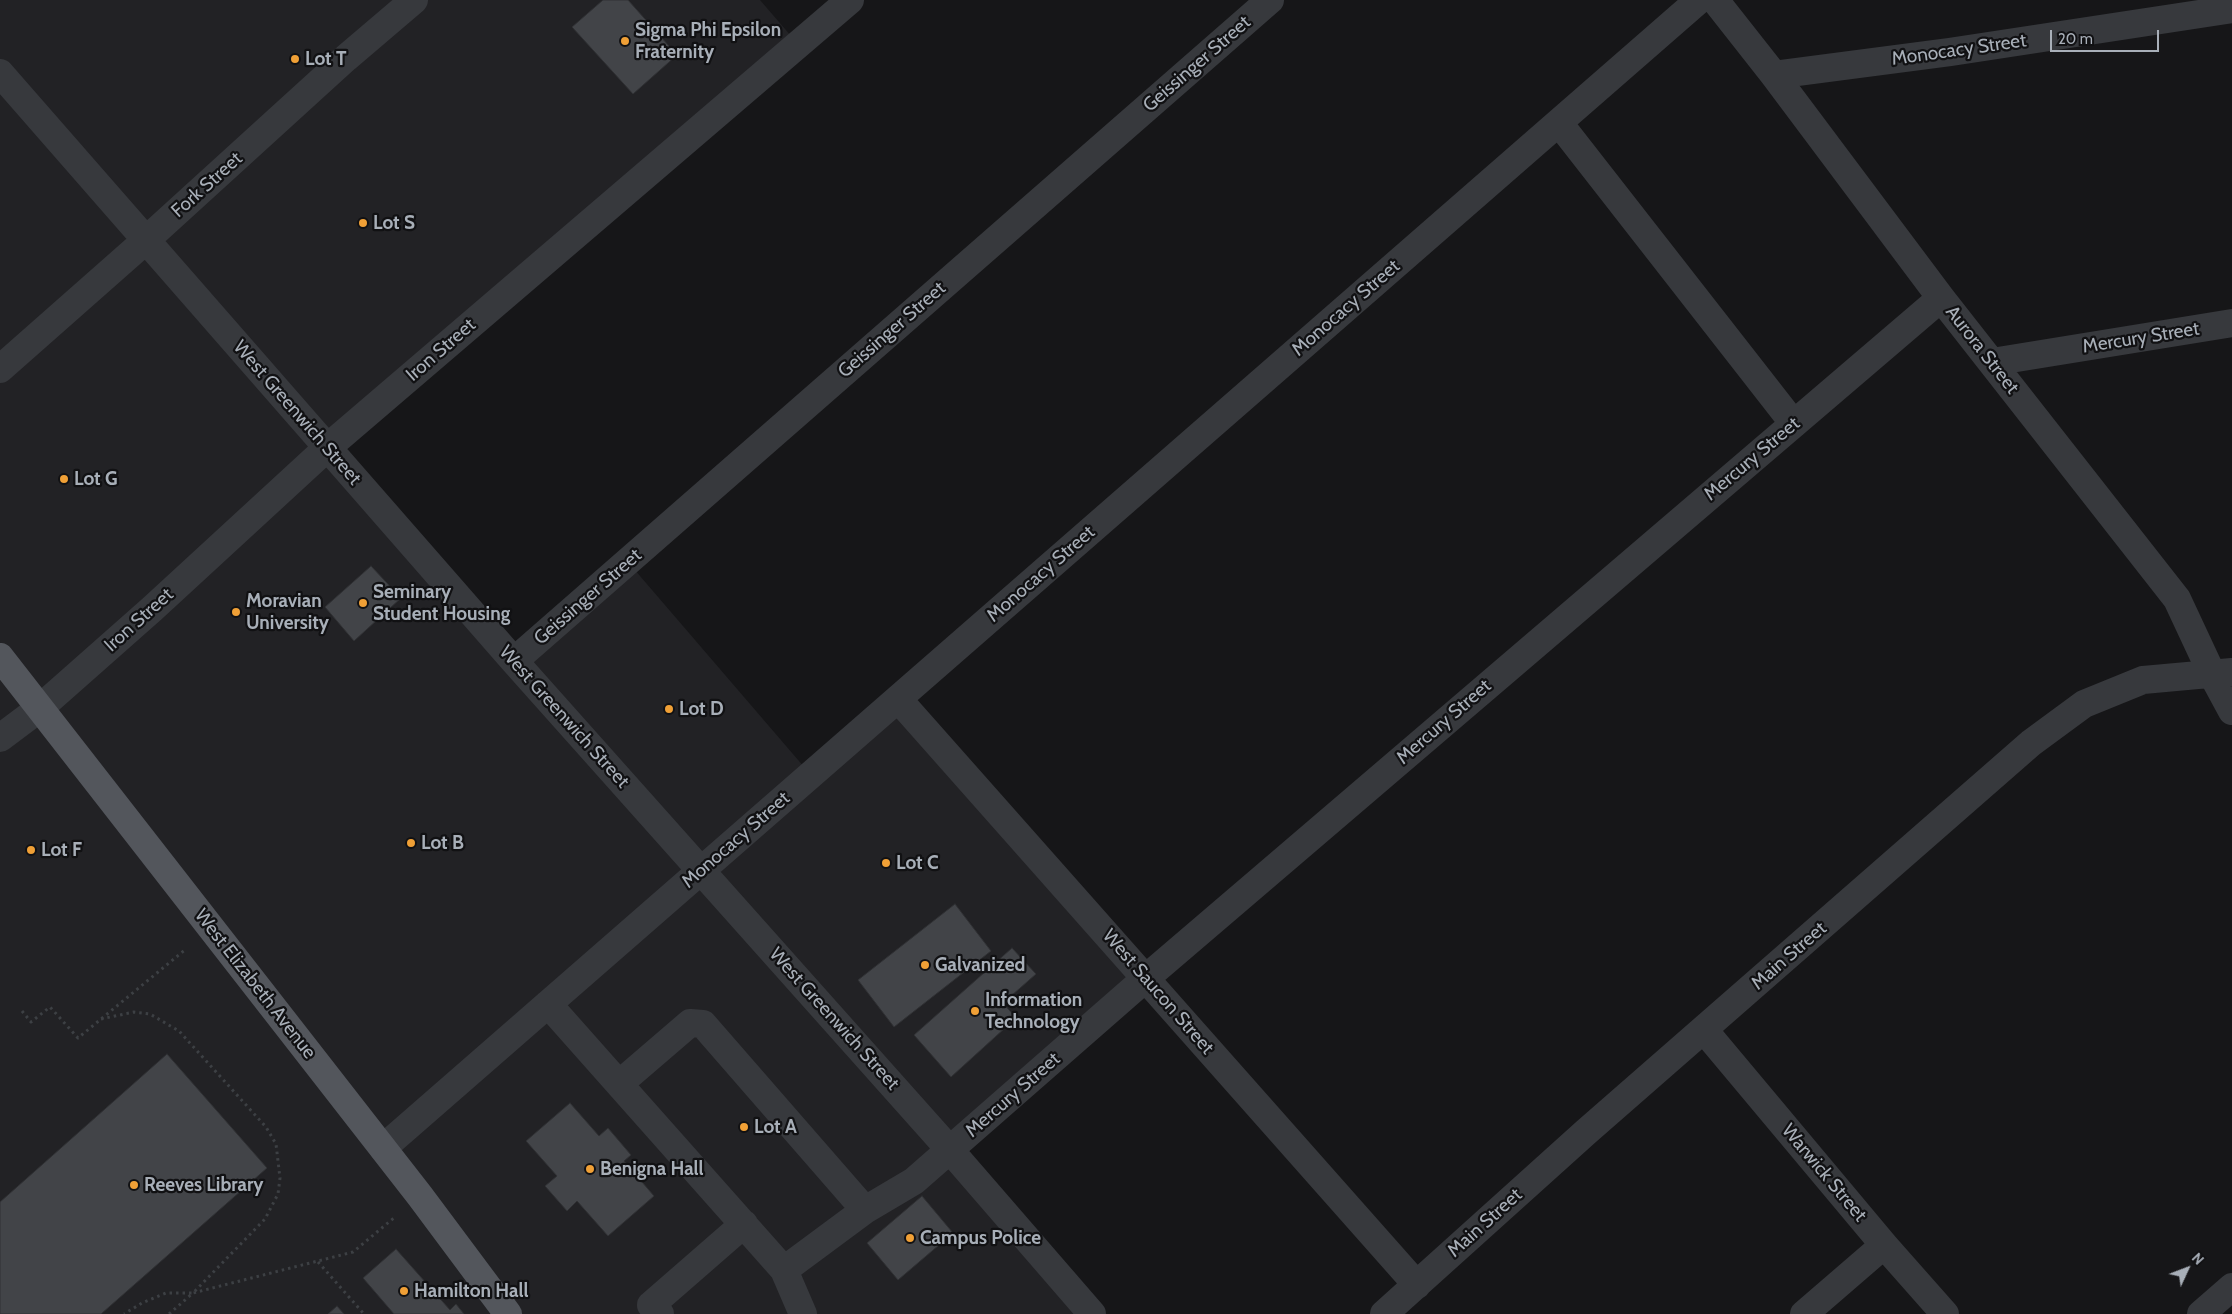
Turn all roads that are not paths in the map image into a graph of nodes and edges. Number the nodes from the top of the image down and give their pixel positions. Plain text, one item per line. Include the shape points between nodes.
1 (414, 0) edge
2 (850, 0) edge
3 (1270, 0) edge
4 (1699, 0) edge
5 (1715, 0) edge
6 (2232, 9) edge
7 (0, 73) edge
8 (1774, 75) junction
9 (1558, 123) junction
10 (145, 241) junction
11 (1941, 298) junction
12 (2232, 323) edge
13 (1992, 362) junction
14 (0, 369) edge
15 (1794, 424) junction
16 (328, 447) junction
17 (0, 657) edge
18 (514, 661) junction
19 (2222, 673) edge
20 (898, 699) junction
21 (40, 708) junction
22 (2232, 711) edge
23 (0, 738) edge
24 (701, 871) junction
25 (1146, 978) junction
26 (548, 1004) junction
27 (1704, 1030) junction
28 (619, 1084) junction
29 (383, 1148) junction
30 (950, 1150) junction
31 (865, 1210) junction
32 (744, 1224) junction
33 (1884, 1245) junction
34 (784, 1270) junction
35 (1417, 1285) junction
36 (2232, 1287) edge
37 (508, 1314) edge
38 (660, 1314) edge
39 (803, 1314) edge
40 (1092, 1314) edge
41 (1384, 1314) edge
42 (1804, 1314) edge
43 (1946, 1314) edge
44 (2201, 1314) edge

1 - 10 street, Fork Street
2 - 16 street, Iron Street
3 - 18 street, Geissinger Street
4 - 9 street, Monocacy Street
5 - 8 street, Aurora Street
6 - 8 street, Monocacy Street
7 - 10 street, West Greenwich Street
8 - 11 street, Aurora Street
9 - 15 street
9 - 20 street, Monocacy Street
10 - 14 street, Fork Street
10 - 16 street, West Greenwich Street
11 - 13 street, Aurora Street
11 - 15 street, Mercury Street
12 - 13 street, Mercury Street
13 - 19 street, Aurora Street via 2177,599
15 - 25 street, Mercury Street
16 - 18 street, West Greenwich Street
16 - 21 street, Iron Street
17 - 21 main road, West Elizabeth Avenue
18 - 24 street, West Greenwich Street
19 - 22 street, Aurora Street
19 - 27 street, Main Street via 2142,680 2084,704 2031,743
20 - 24 street, Monocacy Street
20 - 25 street, West Saucon Street
21 - 23 street, Iron Street
21 - 29 main road, West Elizabeth Avenue
24 - 26 street, Monocacy Street
24 - 30 street, West Greenwich Street
25 - 30 street, Mercury Street
25 - 35 street, West Saucon Street
26 - 28 street
26 - 29 street, Monocacy Street
27 - 33 street, Warwick Street
27 - 35 street, Main Street
28 - 31 street via 690,1023 703,1024
28 - 32 street
29 - 37 main road, West Elizabeth Avenue
30 - 31 street, Mercury Street via 914,1181
30 - 40 street, West Greenwich Street
31 - 34 street, Mercury Street
32 - 34 street
32 - 38 street via 651,1305
33 - 42 street
33 - 43 street, Warwick Street
34 - 39 street
35 - 41 street, Main Street
36 - 44 street

